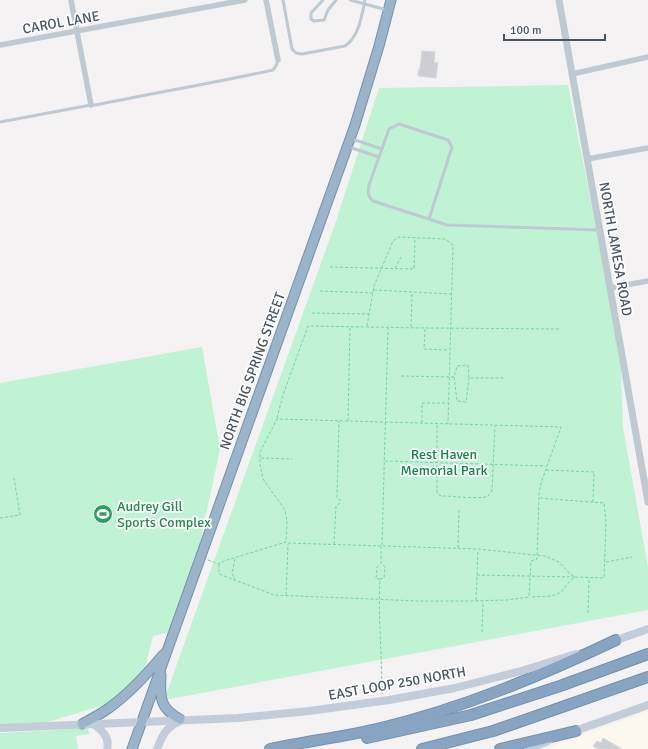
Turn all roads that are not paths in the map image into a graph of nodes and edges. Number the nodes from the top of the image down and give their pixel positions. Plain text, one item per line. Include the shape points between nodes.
1 (71, 0) edge
2 (245, 0) edge
3 (266, 0) edge
4 (283, 0) edge
5 (323, 0) edge
6 (336, 0) edge
7 (350, 0) edge
8 (365, 0) edge
9 (391, 0) edge
10 (559, 0) edge
11 (364, 5) junction
12 (388, 11) junction
13 (77, 31) junction
14 (0, 45) edge
15 (648, 57) edge
16 (278, 60) joint
17 (572, 74) junction
18 (91, 105) junction
19 (0, 122) edge
20 (348, 142) junction
21 (648, 148) edge
22 (382, 149) junction
23 (379, 157) junction
24 (587, 159) junction
25 (429, 219) junction
26 (599, 230) junction
27 (648, 281) edge
28 (610, 288) junction
29 (648, 502) edge
30 (648, 629) edge
31 (616, 640) junction
32 (167, 650) junction
33 (648, 654) edge
34 (162, 665) junction
35 (648, 677) edge
36 (648, 705) edge
37 (182, 719) junction
38 (142, 721) junction
39 (82, 724) junction
40 (93, 724) junction
41 (0, 728) edge
42 (576, 731) junction
43 (107, 749) edge
44 (132, 749) edge
45 (158, 749) edge
46 (270, 749) edge
47 (302, 749) edge
48 (422, 749) edge
49 (500, 749) edge
50 (528, 749) edge

1 - 13 street
2 - 13 street, CAROL LANE
3 - 16 street
4 - 11 lane via 292,49 299,54 350,44
5 - 6 lane via 312,10 311,19 314,21 324,20
7 - 11 lane
8 - 11 lane
9 - 12 highway, NORTH BIG SPRING STREET
10 - 17 street, NORTH LAMESA ROAD
11 - 12 lane
12 - 20 highway, NORTH BIG SPRING STREET via 364,99
13 - 14 street, CAROL LANE
13 - 18 street
15 - 17 street
16 - 18 lane via 273,70
17 - 24 street, NORTH LAMESA ROAD
18 - 19 lane
20 - 22 lane
20 - 23 lane
20 - 32 highway, NORTH BIG SPRING STREET
21 - 24 street
22 - 23 lane
22 - 25 lane via 389,129 399,124 448,140 451,144
23 - 25 lane via 368,191 370,198
24 - 26 street, NORTH LAMESA ROAD
25 - 26 lane via 447,225
26 - 28 street, NORTH LAMESA ROAD
27 - 28 street
28 - 29 street, NORTH LAMESA ROAD
30 - 31 main road, EAST LOOP 250 NORTH
31 - 37 main road, EAST LOOP 250 NORTH via 483,681 426,693 285,714
31 - 46 highway via 528,680 431,714 354,734
32 - 34 highway, NORTH BIG SPRING STREET
32 - 39 highway via 122,698
33 - 47 highway via 471,715 353,741
34 - 37 highway via 163,704 170,714
34 - 38 highway, NORTH BIG SPRING STREET
35 - 48 highway via 493,731
36 - 42 main road
37 - 38 main road, EAST LOOP 250 NORTH
37 - 45 main road via 167,729
38 - 40 main road, EAST LOOP 250 NORTH
38 - 44 highway, NORTH BIG SPRING STREET
39 - 40 main road, EAST LOOP 250 NORTH
39 - 41 main road, EAST LOOP 250 NORTH
40 - 43 main road via 104,733 108,742
42 - 49 highway
42 - 50 main road

